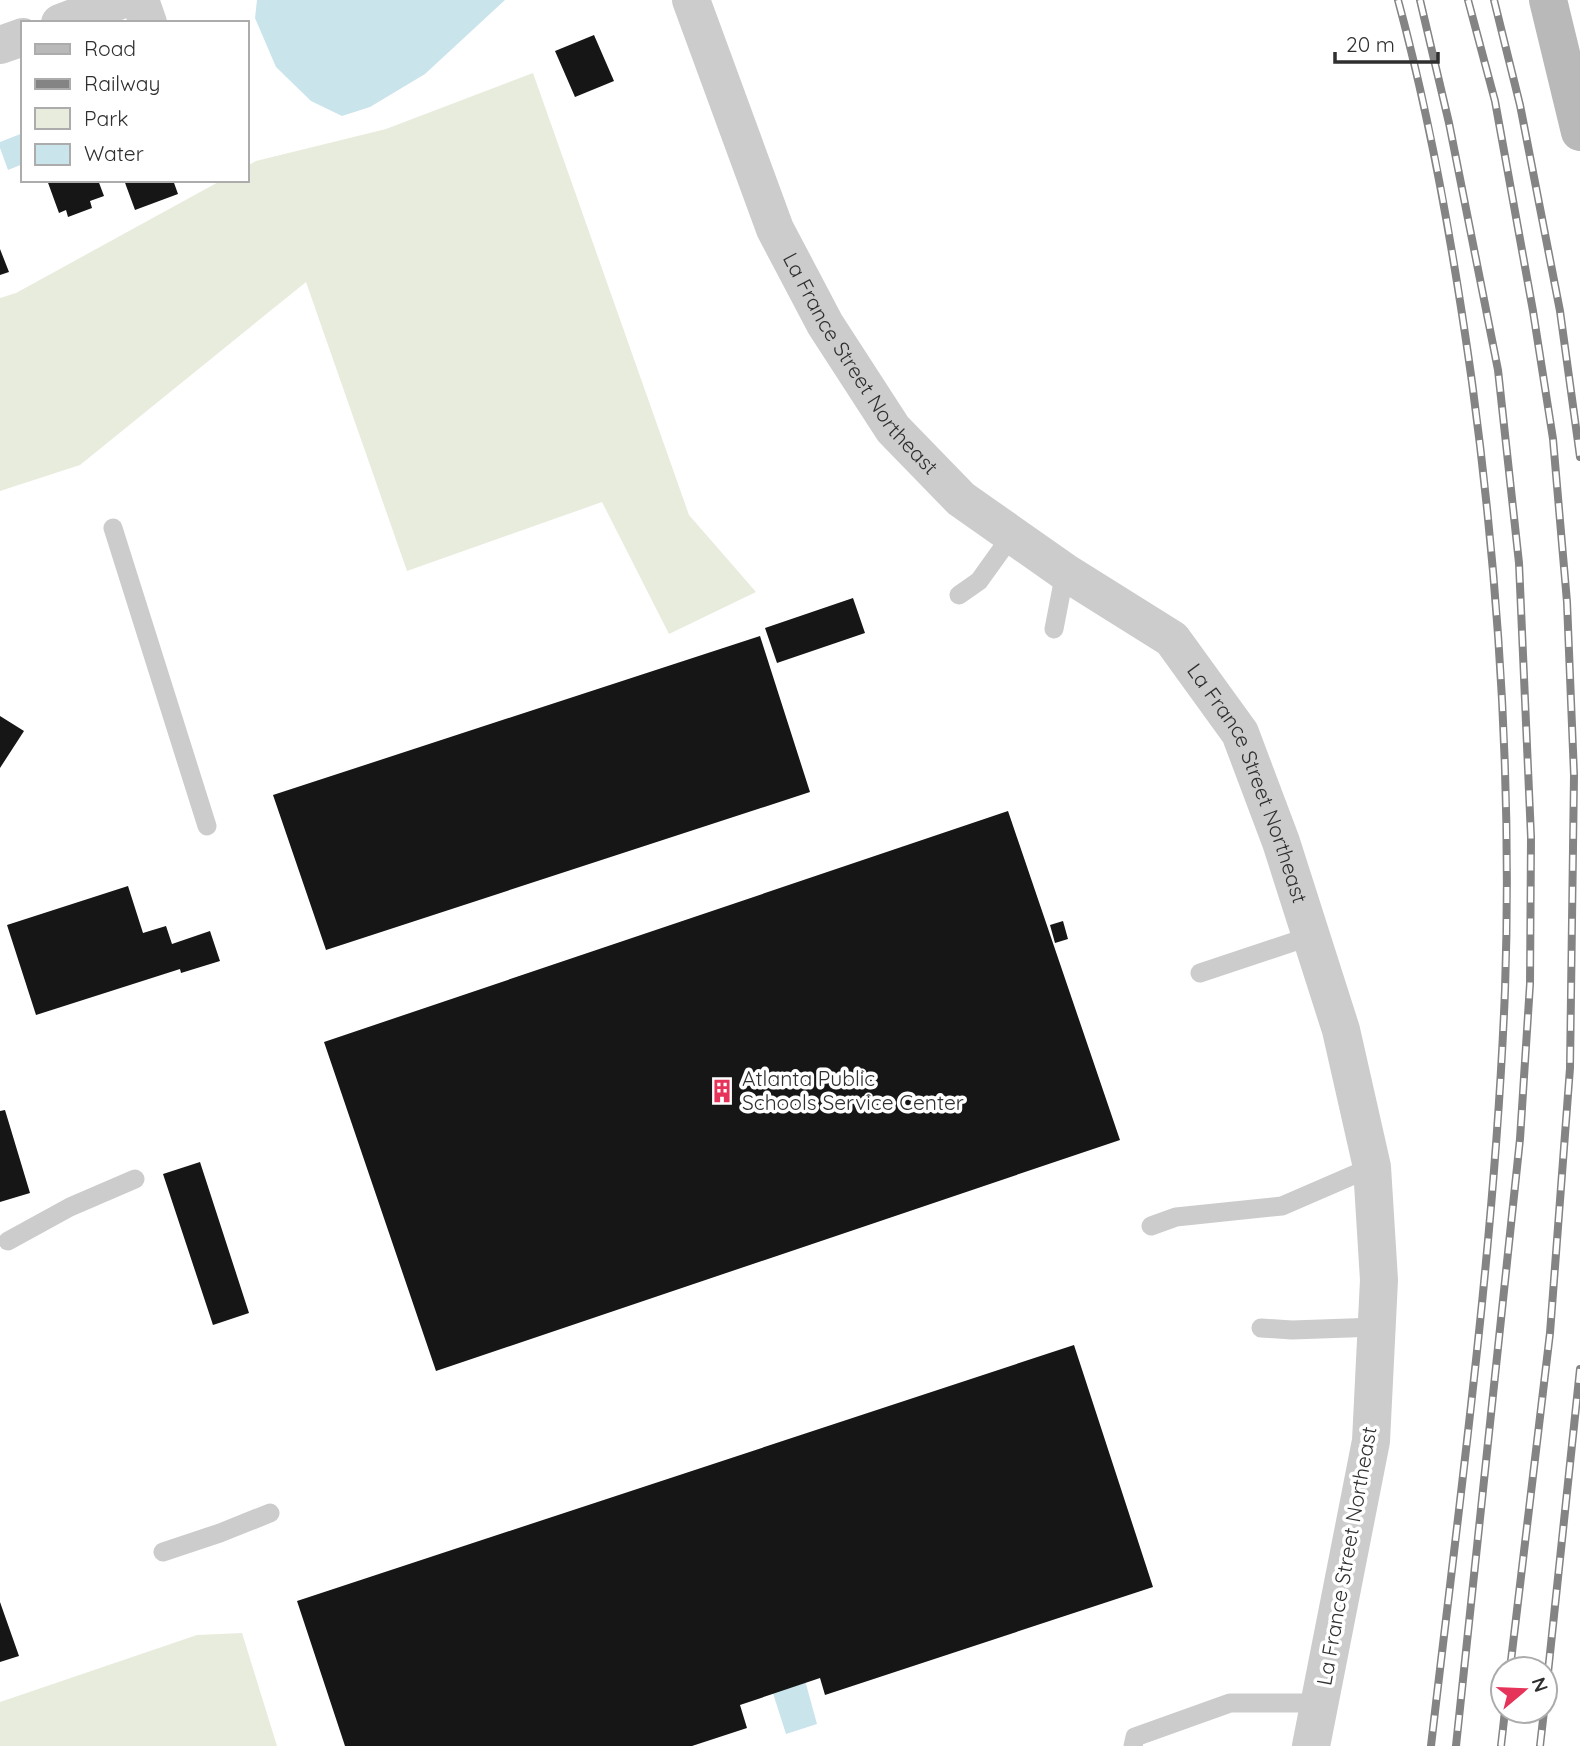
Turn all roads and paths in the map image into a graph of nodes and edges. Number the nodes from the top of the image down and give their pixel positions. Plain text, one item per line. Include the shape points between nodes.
1 (121, 0) edge
2 (140, 0) edge
3 (691, 0) edge
4 (1548, 0) edge
5 (65, 21) edge
6 (147, 21) edge
7 (21, 38) edge
8 (0, 45) edge
9 (1580, 132) edge
10 (113, 528) dead end
11 (1012, 535) junction
12 (1065, 572) junction
13 (959, 595) dead end
14 (1054, 629) dead end
15 (207, 826) dead end
16 (1311, 936) junction
17 (1200, 973) dead end
18 (1372, 1167) junction
19 (135, 1179) dead end
20 (1151, 1226) dead end
21 (8, 1241) dead end
22 (1377, 1326) junction
23 (1261, 1328) dead end
24 (270, 1513) dead end
25 (163, 1552) dead end
26 (1320, 1703) junction
27 (1133, 1746) edge
28 (1311, 1746) edge

1 - 5 street
2 - 6 street
3 - 11 street, La France Street Northeast via 775,229 825,324 893,429 961,499
4 - 9 main road
7 - 8 street
10 - 15 lane
11 - 12 street, La France Street Northeast
11 - 13 lane via 979,581
12 - 14 lane
12 - 16 street, La France Street Northeast via 1172,639 1240,733 1282,842
16 - 17 lane
16 - 18 street, La France Street Northeast via 1341,1030
18 - 20 lane via 1282,1206 1176,1217
18 - 22 street, La France Street Northeast
19 - 21 lane
22 - 23 lane
22 - 26 street, La France Street Northeast via 1371,1441
24 - 25 lane
26 - 27 lane via 1230,1703 1135,1737
26 - 28 street, La France Street Northeast

